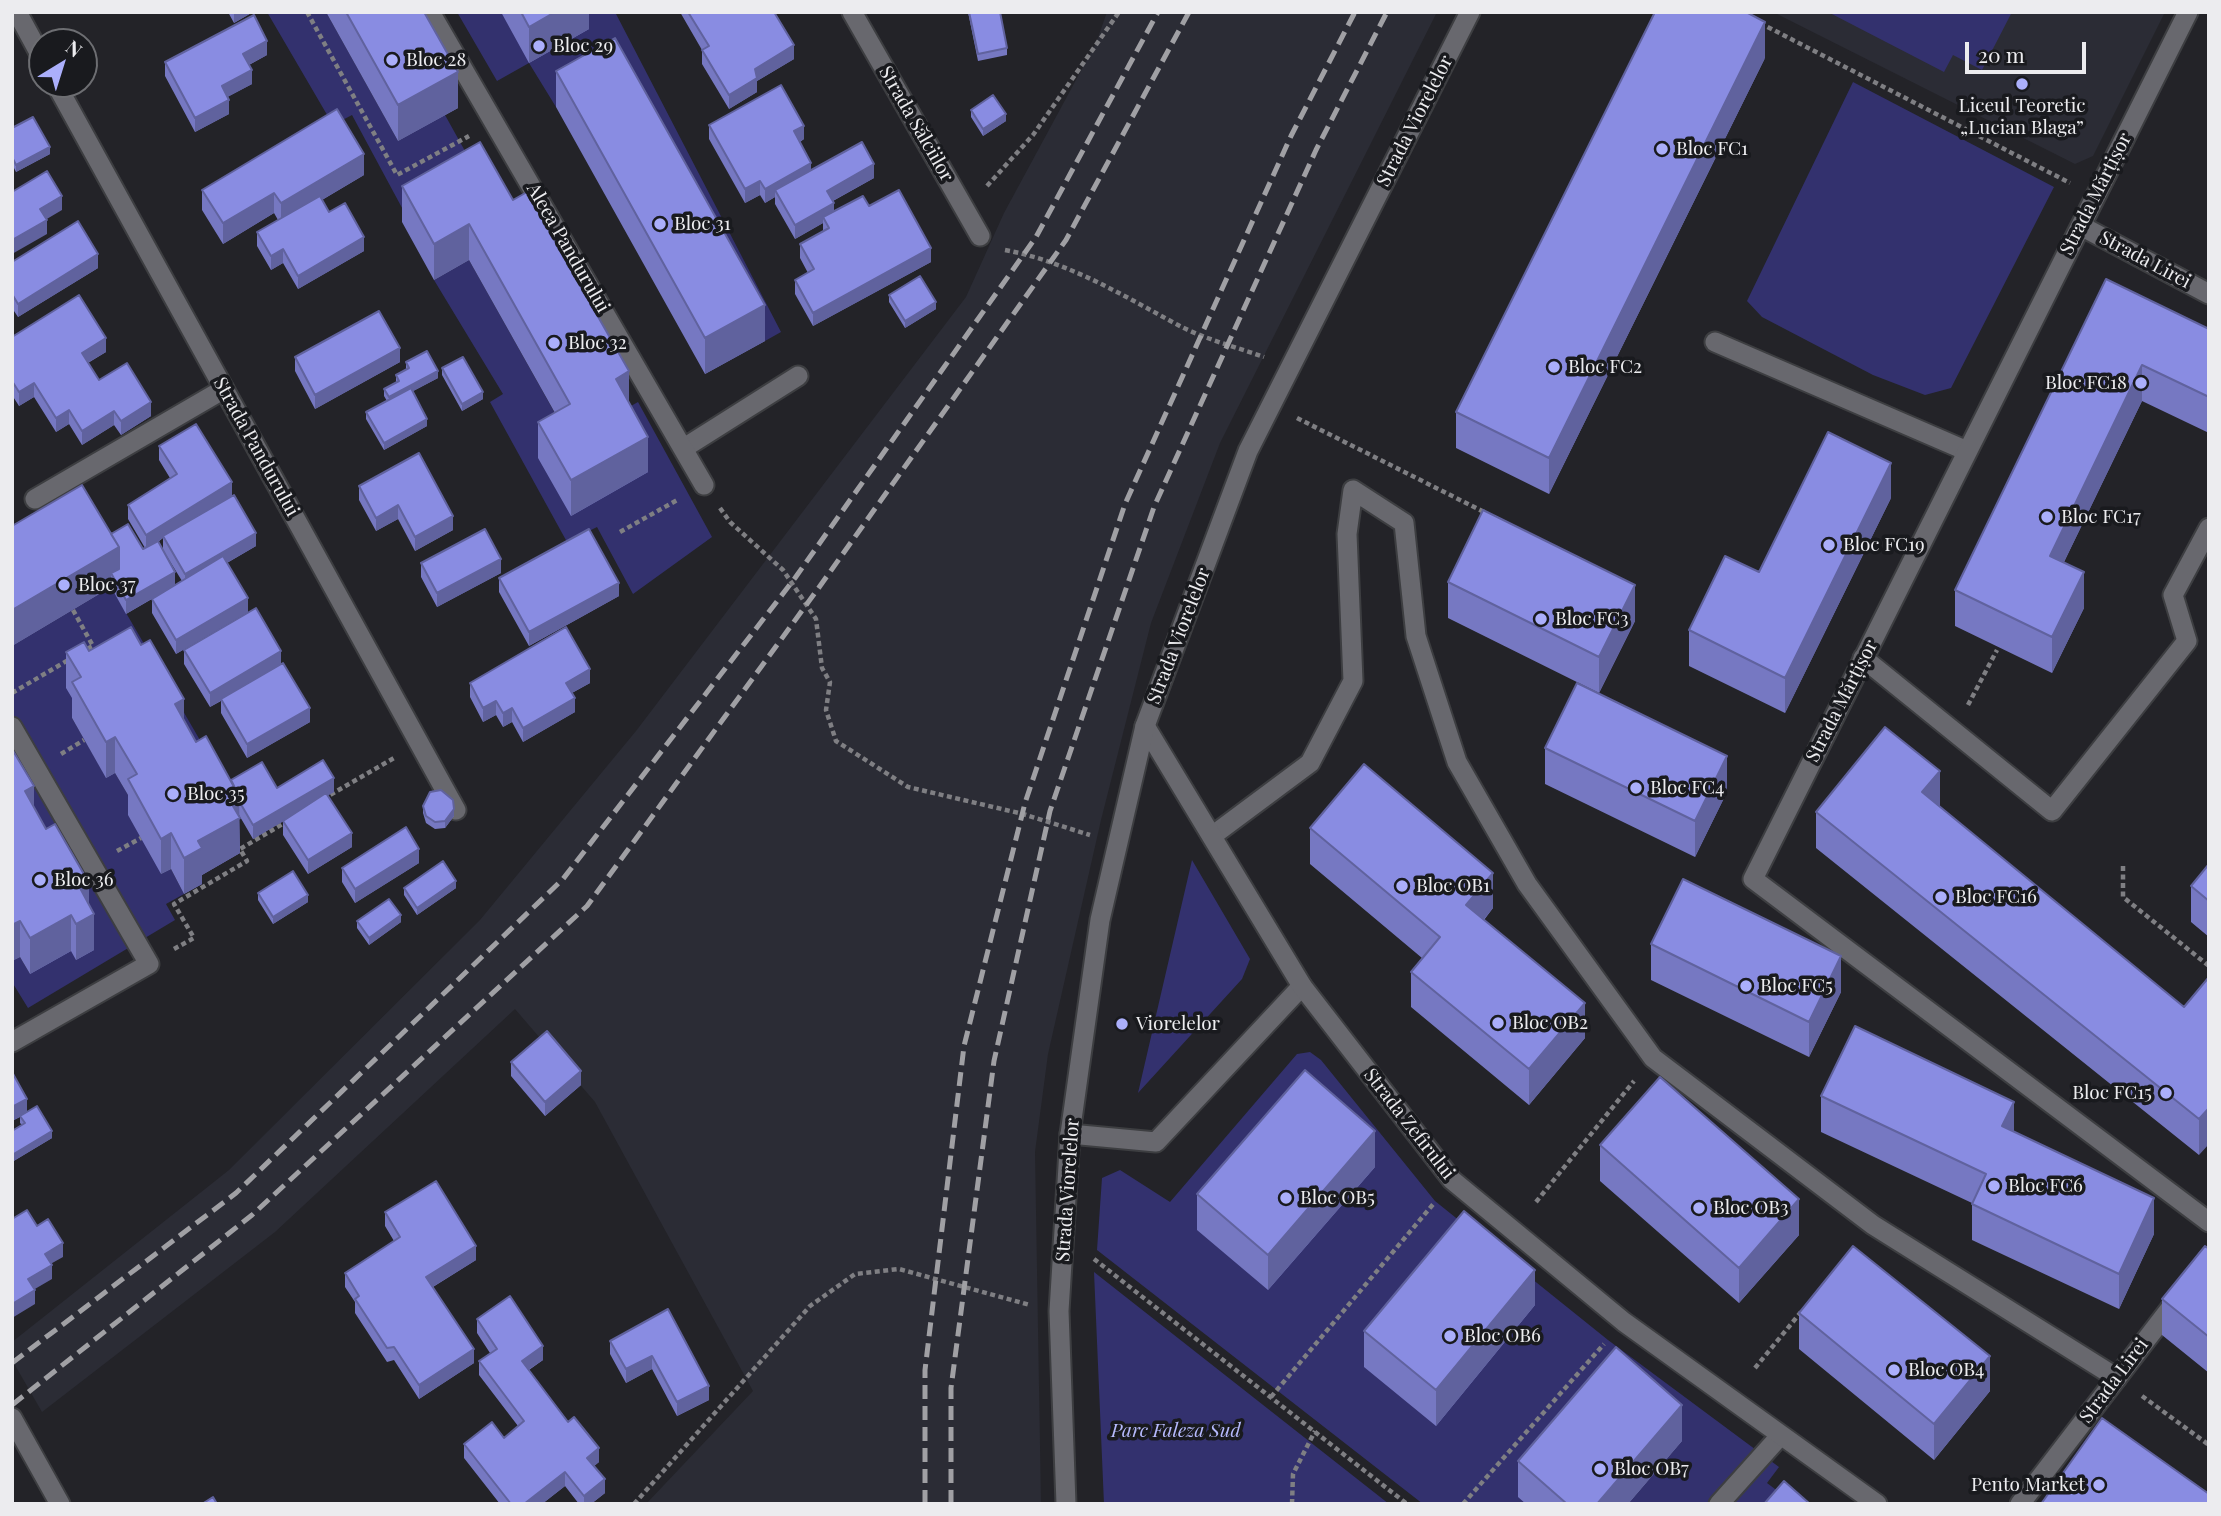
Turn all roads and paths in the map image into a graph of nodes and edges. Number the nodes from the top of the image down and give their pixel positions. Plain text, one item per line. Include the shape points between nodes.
1 (17, 12) edge
2 (307, 12) edge
3 (430, 12) edge
4 (852, 12) edge
5 (1119, 12) edge
6 (1470, 12) edge
7 (2188, 12) edge
8 (1751, 19) edge
9 (28, 32) edge
10 (64, 98) edge
11 (494, 122) junction
12 (2096, 195) junction
13 (965, 210) junction
14 (2081, 226) junction
15 (980, 236) joint
16 (2209, 294) edge
17 (1715, 342) dead end
18 (1291, 366) junction
19 (798, 376) dead end
20 (224, 389) junction
21 (1272, 405) junction
22 (684, 448) junction
23 (1967, 451) junction
24 (704, 485) junction
25 (35, 499) dead end
26 (1493, 516) edge
27 (2209, 528) edge
28 (620, 532) dead end
29 (73, 610) edge
30 (1997, 650) edge
31 (1863, 658) junction
32 (12, 693) edge
33 (1145, 726) junction
34 (12, 727) edge
35 (1954, 731) junction
36 (419, 743) junction
37 (312, 806) edge
38 (456, 810) edge
39 (288, 820) edge
40 (1212, 836) junction
41 (1118, 844) junction
42 (2123, 866) dead end
43 (149, 964) junction
44 (2209, 966) edge
45 (1302, 985) junction
46 (12, 1042) edge
47 (1653, 1058) junction
48 (1069, 1134) junction
49 (1438, 1198) dead end
50 (1535, 1202) dead end
51 (2209, 1222) edge
52 (1065, 1237) junction
53 (2209, 1258) edge
54 (1806, 1307) edge
55 (1059, 1311) junction
56 (1611, 1335) dead end
57 (1755, 1368) dead end
58 (2117, 1378) junction
59 (1271, 1397) junction
60 (12, 1418) edge
61 (1315, 1431) junction
62 (1780, 1436) junction
63 (2209, 1445) edge
64 (60, 1504) edge
65 (634, 1504) edge
66 (1066, 1504) edge
67 (1293, 1504) edge
68 (1407, 1504) edge
69 (1463, 1504) edge
70 (1719, 1504) edge
71 (1877, 1504) edge
72 (2020, 1504) edge

1 - 9 street
2 - 11 path via 397,175
3 - 11 street, Aleea Pandurului
4 - 13 street, Strada Sălciilor
5 - 13 path via 1033,135
6 - 18 street, Strada Viorelelor
7 - 12 street, Strada Mărțișor
8 - 12 path
10 - 20 street, Strada Pandurului
11 - 22 street, Aleea Pandurului
12 - 14 street, Strada Mărțișor
13 - 15 street, Strada Sălciilor
14 - 16 street, Strada Lirei
14 - 23 street, Strada Mărțișor
15 - 18 path via 1005,250 1074,270 1181,327
17 - 23 street
18 - 21 street, Strada Viorelelor
19 - 22 street
20 - 25 street
20 - 36 street, Strada Pandurului
21 - 26 path
21 - 33 street, Strada Viorelelor via 1248,452
22 - 24 street, Aleea Pandurului
23 - 31 street, Strada Mărțișor
24 - 28 path
24 - 41 path via 730,522 783,570 816,619 822,668 830,682 826,710 836,741 908,787 1023,814
27 - 35 street via 2173,595 2187,641 2052,811
29 - 32 path via 93,646
30 - 35 path
31 - 35 street
31 - 51 street, Strada Mărțișor via 1753,879
33 - 40 street, Strada Zefirului
33 - 41 street, Strada Viorelelor
34 - 43 street
36 - 37 path
36 - 38 street, Strada Pandurului
39 - 43 path via 240,849 247,861 174,904 194,938
40 - 45 street, Strada Zefirului
40 - 47 street via 1310,763 1353,681 1347,534 1353,491 1404,523 1416,636 1457,762 1527,884
41 - 48 street, Strada Viorelelor via 1100,920
42 - 44 path via 2123,897
43 - 46 street
45 - 48 street via 1156,1142
45 - 62 street, Strada Zefirului via 1452,1180 1624,1321
47 - 50 path
47 - 58 street via 1873,1225
48 - 52 street, Strada Viorelelor
49 - 59 path
52 - 55 street, Strada Viorelelor
52 - 59 path
53 - 58 street, Strada Lirei
54 - 57 path
55 - 65 path via 899,1269 855,1274 810,1306
55 - 66 street, Strada Viorelelor
56 - 69 path
58 - 63 path
58 - 72 street, Strada Lirei
59 - 61 path
60 - 64 street
61 - 67 path via 1293,1474
61 - 68 path
62 - 70 street
62 - 71 street, Strada Zefirului

